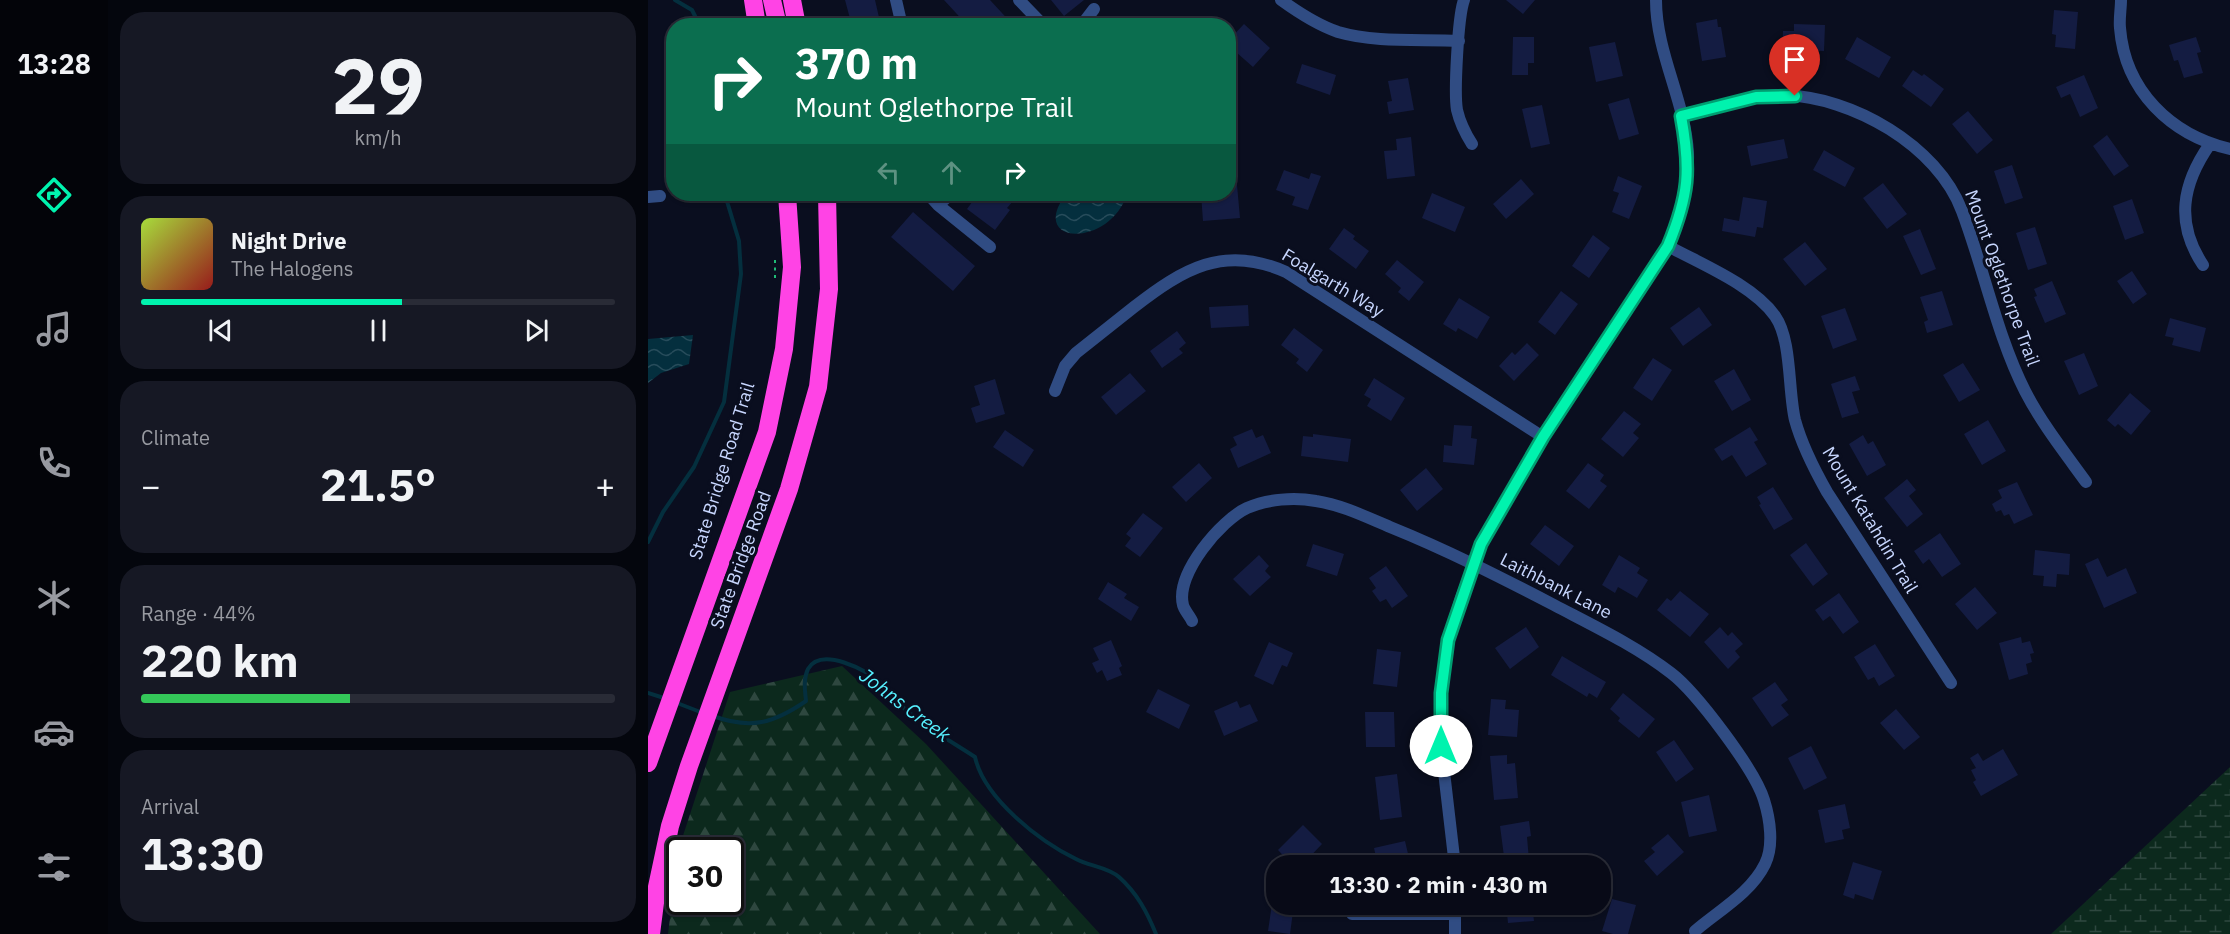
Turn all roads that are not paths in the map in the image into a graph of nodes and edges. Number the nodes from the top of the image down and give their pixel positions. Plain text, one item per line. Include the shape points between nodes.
1 (753, 0) edge
2 (772, 0) edge
3 (792, 0) edge
4 (896, 0) edge
5 (1019, 0) edge
6 (1281, 0) edge
7 (1464, 0) edge
8 (1656, 0) edge
9 (2121, 0) edge
10 (1094, 9) dead end
11 (756, 18) edge
12 (776, 18) edge
13 (795, 18) edge
14 (900, 18) edge
15 (1036, 18) edge
16 (1088, 18) edge
17 (1459, 41) junction
18 (1681, 116) junction
19 (1472, 144) dead end
20 (2210, 144) junction
21 (2230, 149) edge
22 (787, 201) edge
23 (827, 201) edge
24 (934, 201) edge
25 (943, 201) edge
26 (938, 205) junction
27 (1668, 246) junction
28 (990, 247) dead end
29 (2203, 265) dead end
30 (1055, 391) dead end
31 (1543, 437) junction
32 (2086, 482) dead end
33 (1473, 563) junction
34 (1192, 621) dead end
35 (1951, 683) dead end
36 (650, 758) edge
37 (1454, 855) edge
38 (1455, 915) edge
39 (1695, 931) dead end
40 (651, 934) edge
41 (1455, 934) edge

1 - 11 highway
2 - 12 highway
3 - 13 highway
4 - 14 street
5 - 15 street
6 - 17 street via 1319,25 1365,38
7 - 17 street
8 - 18 street via 1660,42
9 - 20 street via 2125,57 2138,86 2158,111 2183,131
10 - 16 street
17 - 19 street via 1456,107 1461,127
18 - 27 street via 1688,151 1687,183 1681,215
18 - 32 street, Mount Oglethorpe Trail via 1756,97 1808,97 1859,113 1922,153 1945,180 1961,208 2025,390 2043,423
20 - 21 street
20 - 29 street via 2192,174 2185,208 2187,235
22 - 36 highway, State Bridge Road via 792,267 784,349 768,432
23 - 40 highway, State Bridge Road via 830,289 818,387 789,489 670,826
24 - 26 street
25 - 26 street
26 - 28 street
27 - 31 street
27 - 35 street, Mount Katahdin Trail via 1743,287 1776,317 1784,339 1796,420 1810,462
30 - 31 street, Foalgarth Way via 1065,366 1076,353 1166,284 1209,262 1229,259 1269,265 1286,272
31 - 33 street
33 - 34 street, Laithbank Lane via 1333,504 1293,499 1271,501 1234,516 1193,563 1184,584 1183,605
33 - 37 street via 1448,640 1441,693 1441,746
33 - 39 street, Laithbank Lane via 1618,638 1672,674 1711,716 1754,778 1764,799 1771,839 1766,863 1749,886
38 - 41 street

